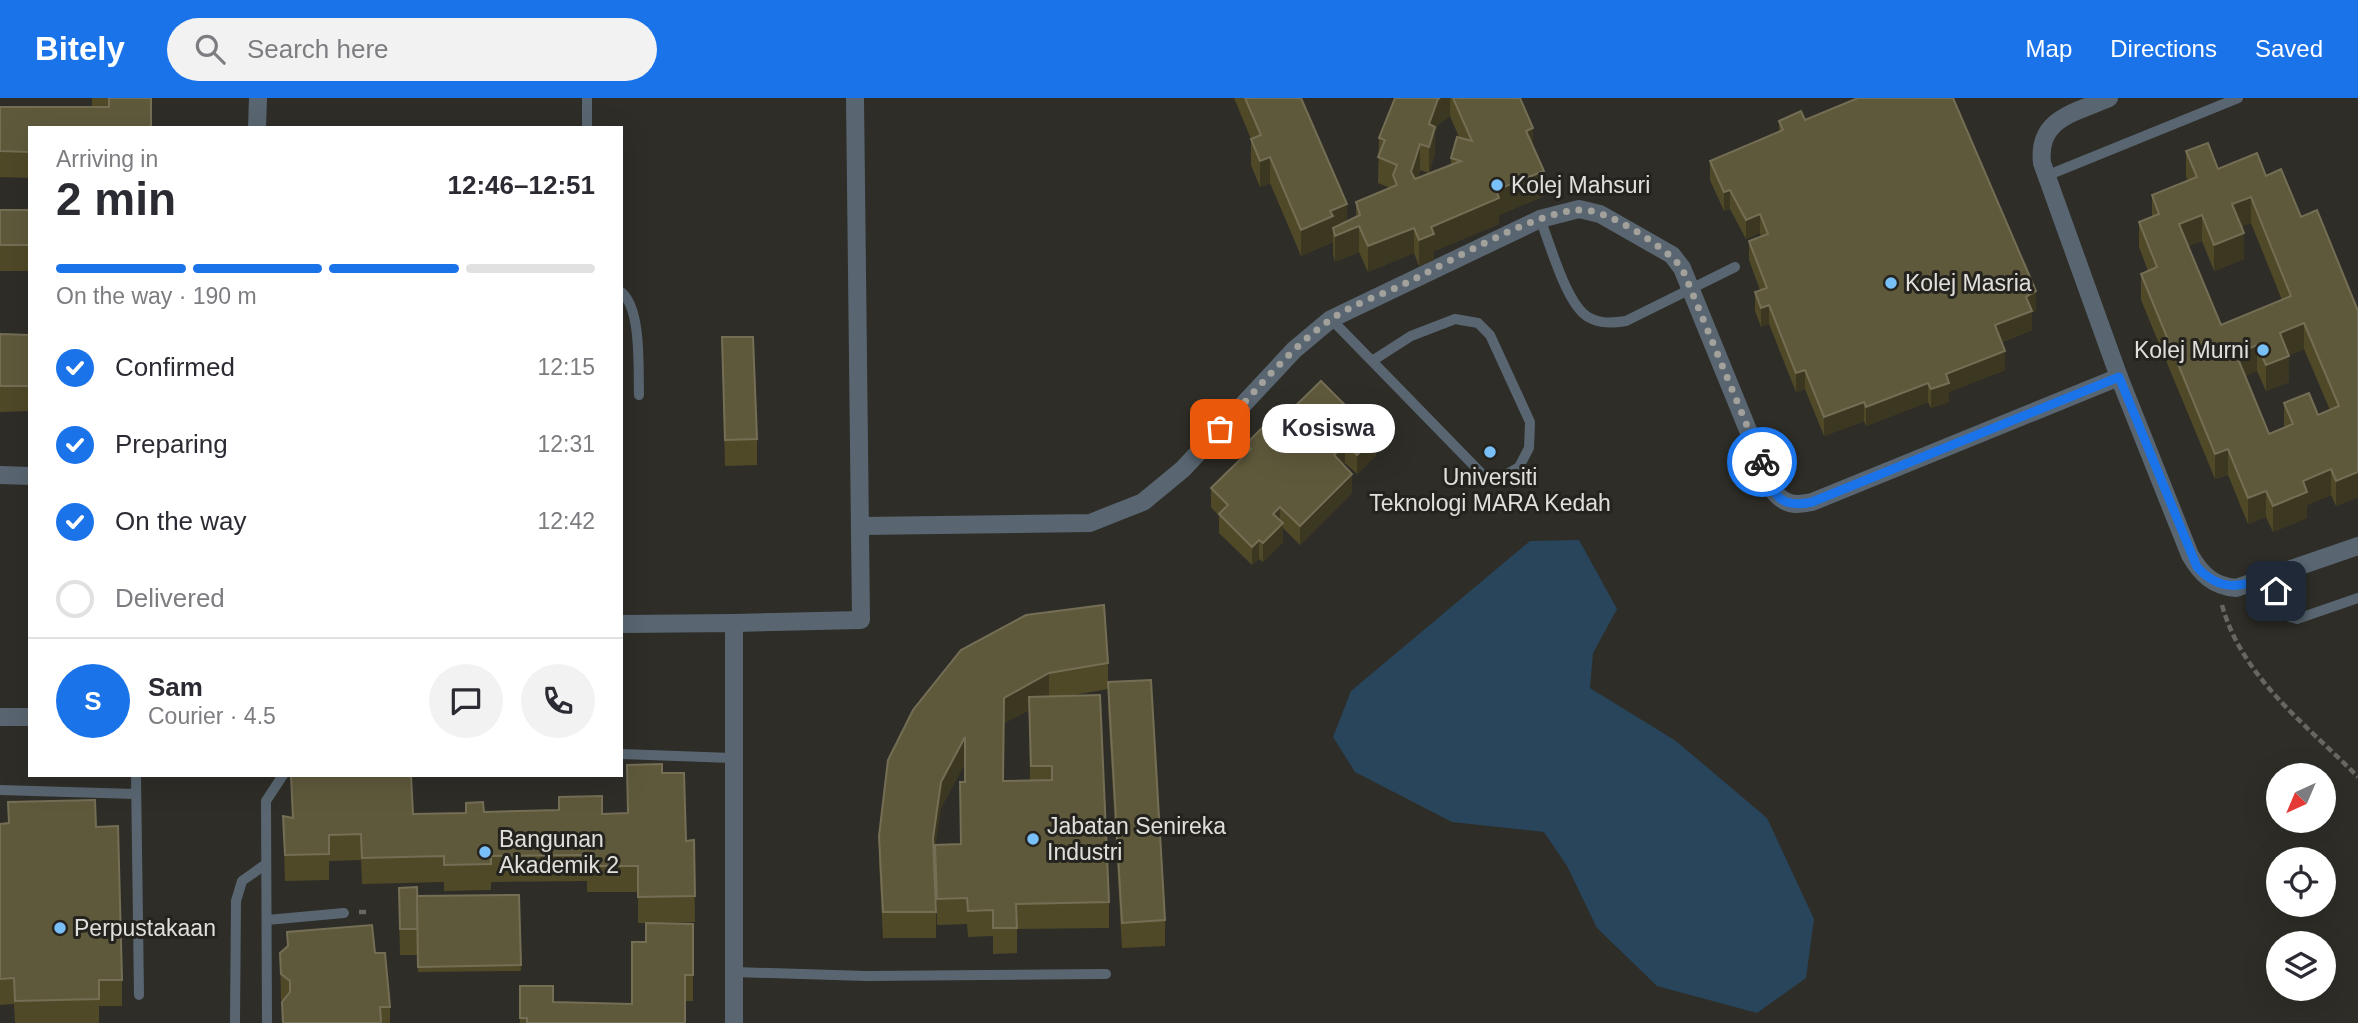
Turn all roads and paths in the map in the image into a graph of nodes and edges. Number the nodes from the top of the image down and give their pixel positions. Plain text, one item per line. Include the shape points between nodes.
1 (258, 98) edge
2 (587, 98) edge
3 (855, 98) edge
4 (2109, 98) edge
5 (2238, 98) edge
6 (257, 126) edge
7 (587, 126) edge
8 (2046, 176) junction
9 (1541, 219) junction
10 (1735, 267) dead end
11 (1692, 289) junction
12 (623, 294) edge
13 (1331, 319) junction
14 (1372, 361) junction
15 (2119, 377) junction
16 (639, 395) dead end
17 (0, 475) edge
18 (28, 476) edge
19 (861, 526) junction
20 (2358, 546) edge
21 (2271, 576) junction
22 (2216, 584) junction
23 (2358, 598) edge
24 (734, 623) junction
25 (623, 624) edge
26 (0, 716) edge
27 (28, 718) edge
28 (623, 754) edge
29 (732, 758) junction
30 (136, 777) edge
31 (282, 777) edge
32 (2358, 777) edge
33 (0, 790) edge
34 (136, 794) junction
35 (266, 864) junction
36 (344, 913) dead end
37 (267, 920) junction
38 (734, 972) junction
39 (1106, 974) dead end
40 (139, 995) dead end
41 (236, 1023) edge
42 (267, 1023) edge
43 (734, 1023) edge

1 - 6 street
2 - 7 lane
3 - 19 street
4 - 8 street via 2047,130 2041,151
5 - 8 lane
8 - 15 street
9 - 11 street via 1579,209 1600,214 1672,255
9 - 11 lane via 1572,300 1587,316 1607,323 1626,321
9 - 13 street
10 - 11 lane
11 - 15 street via 1772,489 1786,503 1812,502
12 - 16 lane via 636,328
13 - 14 lane
13 - 19 street via 1294,350 1183,469 1143,502 1090,523
14 - 14 lane via 1484,476 1502,477 1519,467 1529,448 1530,422 1499,349 1478,323 1455,319 1411,336
15 - 22 street via 2190,555
17 - 18 street
19 - 24 street via 861,620
20 - 21 street
21 - 22 street via 2236,588
21 - 23 lane via 2287,616 2297,619
22 - 32 path via 2237,645 2256,675
24 - 25 street
24 - 29 street
26 - 27 street
28 - 29 lane
29 - 38 street
30 - 34 lane
31 - 35 lane via 266,801
33 - 34 lane
34 - 40 lane
35 - 37 lane
35 - 41 lane via 242,880 236,901
36 - 37 lane
37 - 42 lane
38 - 39 lane
38 - 43 street

